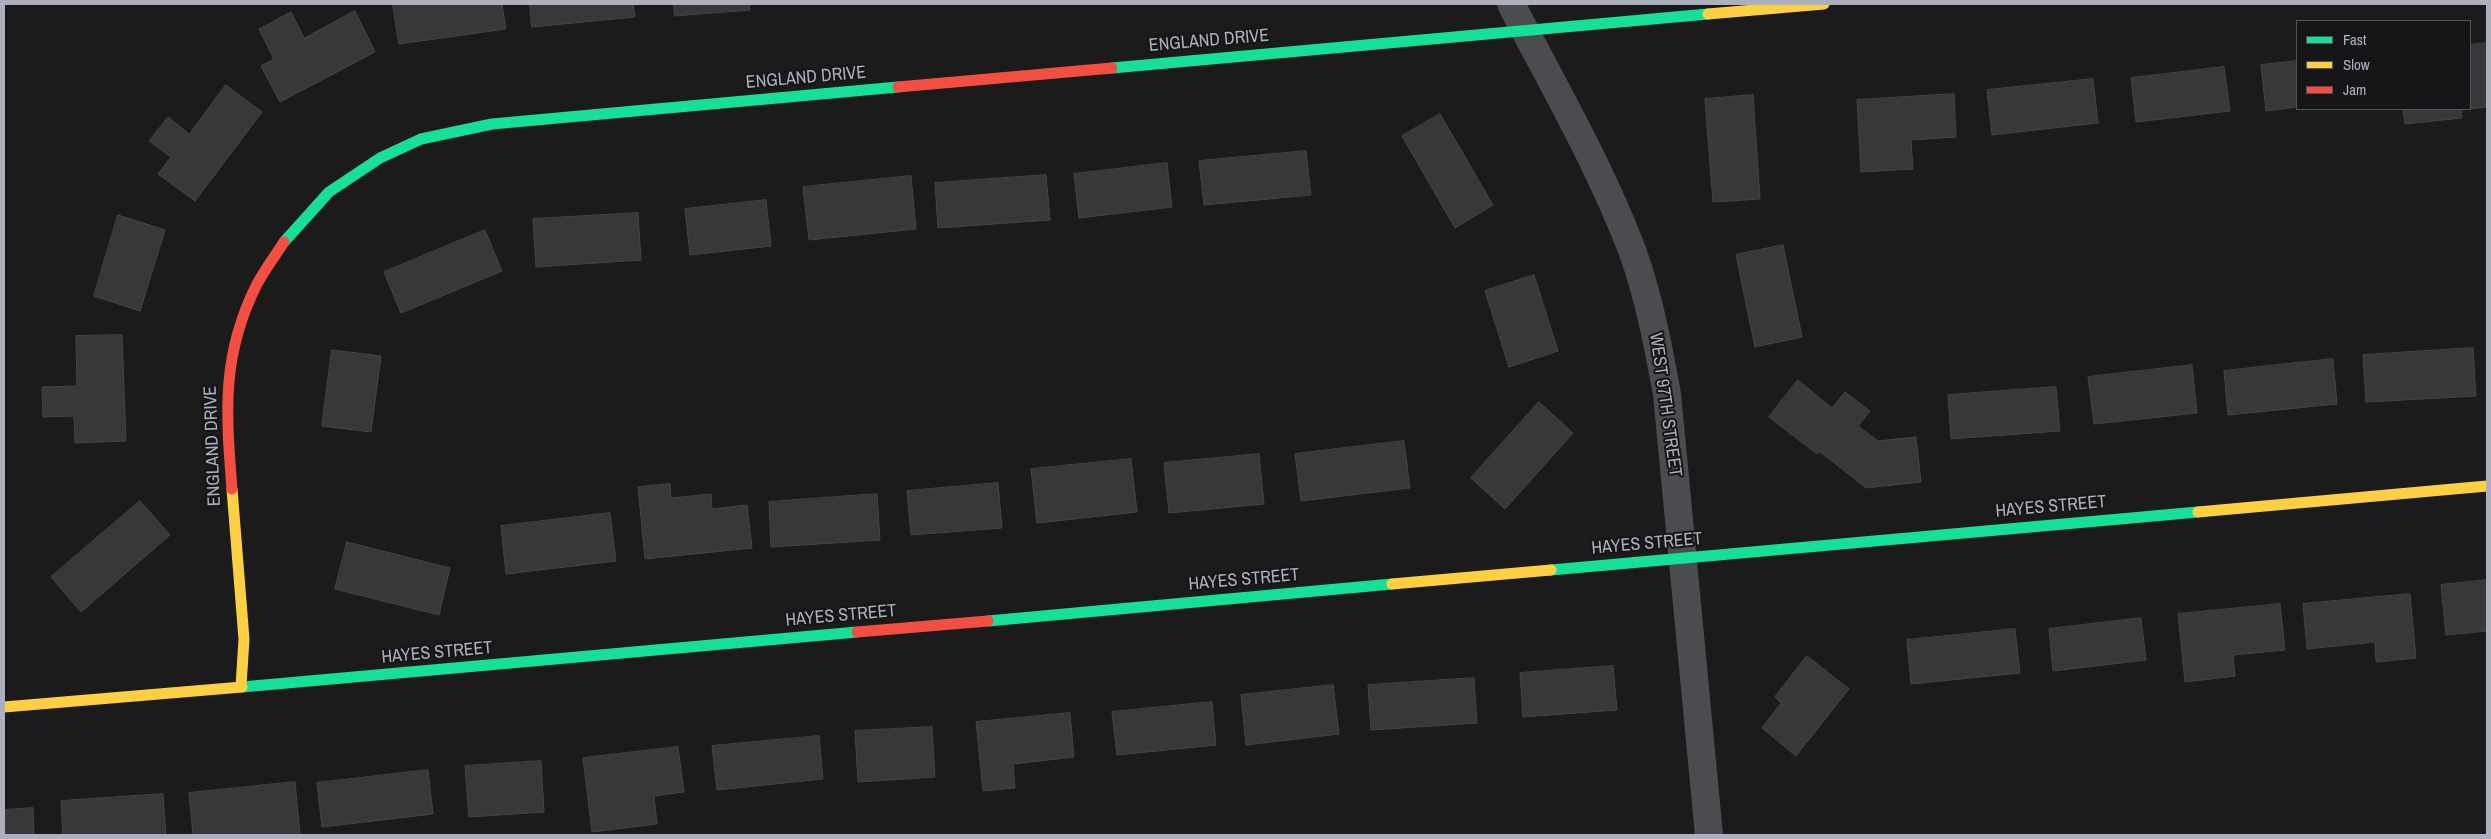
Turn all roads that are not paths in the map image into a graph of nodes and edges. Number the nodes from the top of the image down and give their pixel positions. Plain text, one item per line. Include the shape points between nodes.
1 (1511, 4) edge
2 (1824, 4) edge
3 (1525, 30) junction
4 (2487, 486) edge
5 (1683, 558) junction
6 (241, 686) junction
7 (4, 707) edge
8 (1709, 835) edge

1 - 3 street, WEST 97TH STREET
2 - 3 street, ENGLAND DRIVE
3 - 5 street, WEST 97TH STREET via 1596,165 1632,251 1655,325 1667,394
3 - 6 street, ENGLAND DRIVE via 492,124 421,139 380,158 329,192 291,232 258,282 243,315 228,377 226,416 244,639
4 - 5 street, HAYES STREET
5 - 6 street, HAYES STREET
5 - 8 street, WEST 97TH STREET
6 - 7 street, HAYES STREET

